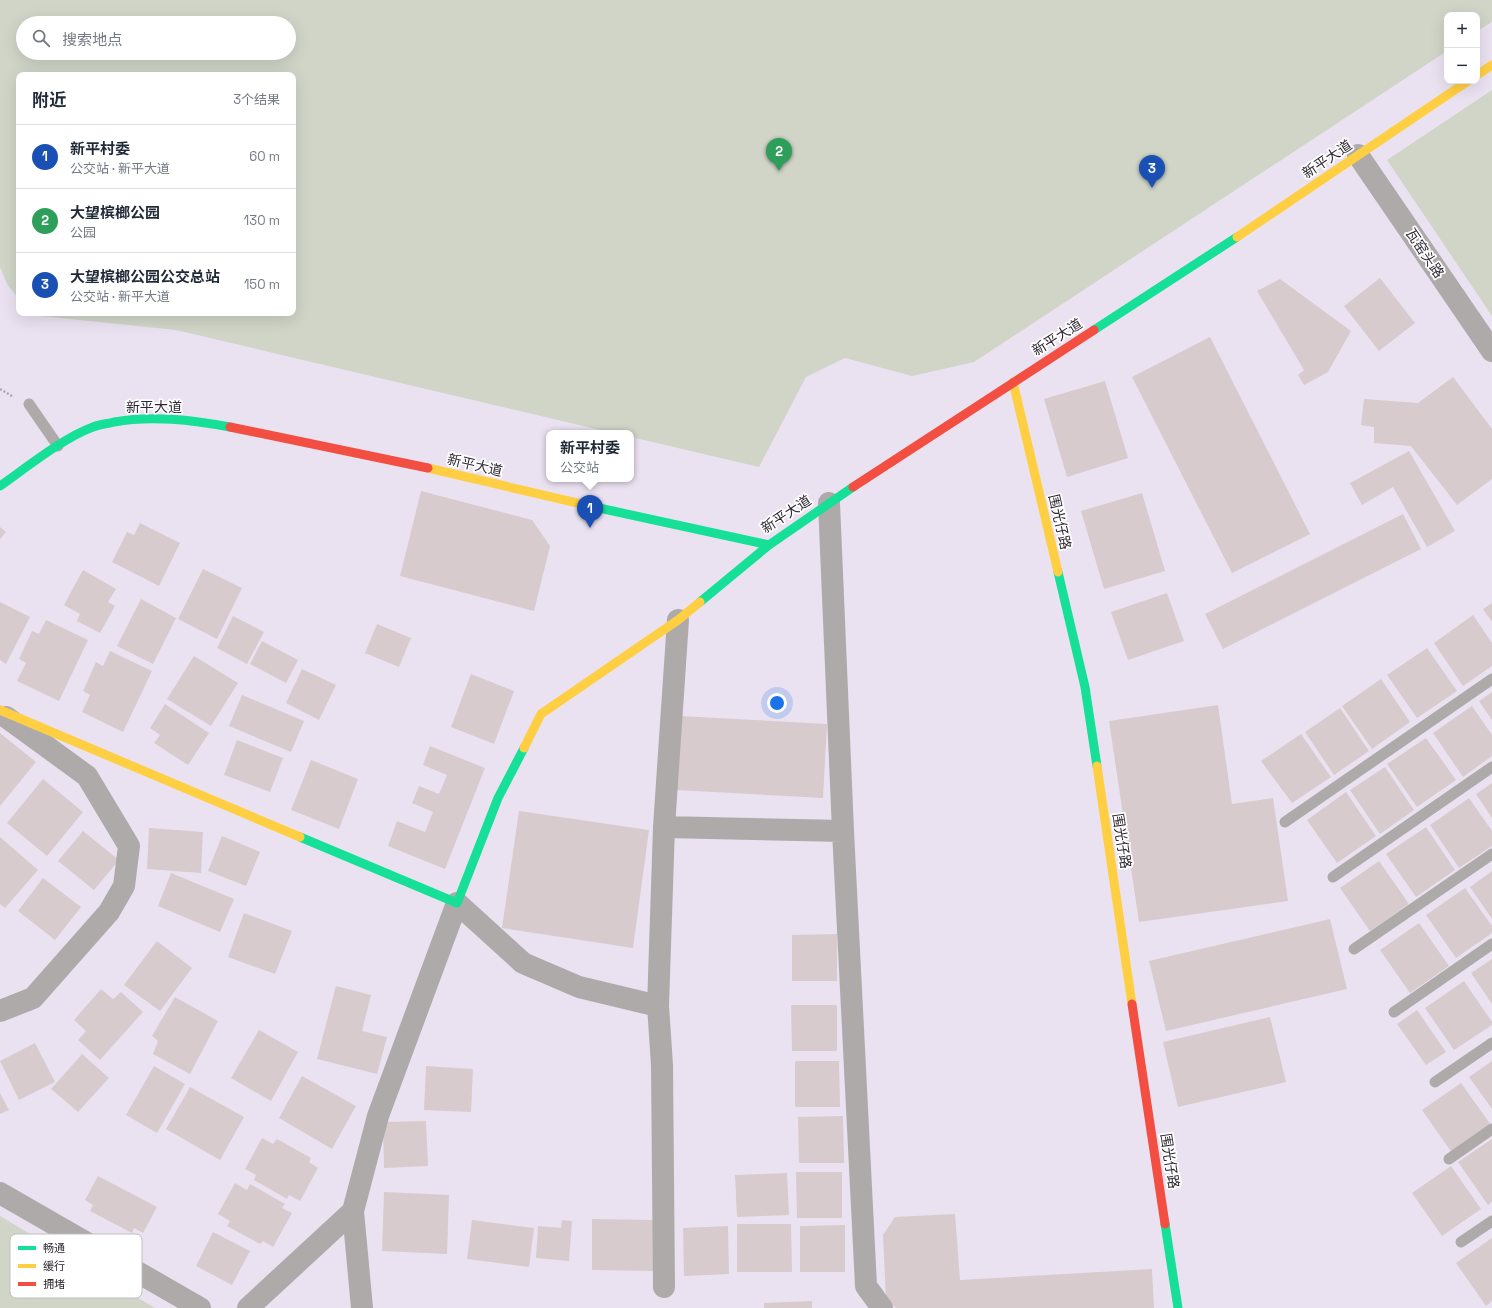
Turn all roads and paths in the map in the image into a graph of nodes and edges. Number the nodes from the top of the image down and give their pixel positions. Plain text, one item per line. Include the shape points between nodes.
1 (1492, 65) edge
2 (1480, 73) edge
3 (1464, 84) edge
4 (1358, 155) junction
5 (1492, 351) edge
6 (1013, 382) junction
7 (29, 404) dead end
8 (58, 446) junction
9 (0, 486) edge
10 (829, 503) junction
11 (769, 545) junction
12 (678, 620) junction
13 (1492, 679) edge
14 (0, 712) edge
15 (1492, 767) edge
16 (1285, 822) dead end
17 (664, 827) junction
18 (843, 831) junction
19 (1492, 854) edge
20 (1333, 877) dead end
21 (457, 903) junction
22 (1492, 944) edge
23 (1354, 949) dead end
24 (658, 1006) junction
25 (0, 1011) edge
26 (1394, 1012) dead end
27 (1492, 1043) edge
28 (1435, 1082) dead end
29 (1492, 1129) edge
30 (1449, 1159) dead end
31 (0, 1193) edge
32 (353, 1211) junction
33 (1492, 1220) edge
34 (71, 1234) edge
35 (1461, 1242) dead end
36 (142, 1275) edge
37 (664, 1287) dead end
38 (200, 1308) edge
39 (248, 1308) edge
40 (362, 1308) edge
41 (882, 1308) edge
42 (1178, 1308) edge

1 - 2 street
3 - 4 street, 新平大道
4 - 5 street, 瓦窑头路
4 - 6 street, 新平大道
6 - 10 street, 新平大道
6 - 42 street, 围光仔路 via 1085,687
7 - 8 lane
8 - 9 street, 新平大道
8 - 11 street, 新平大道 via 96,425 126,419 184,420 408,463 690,530
10 - 11 street, 新平大道
10 - 18 street
11 - 12 street
12 - 17 street
12 - 21 street via 541,714 498,798
13 - 16 lane
14 - 21 street
14 - 25 street via 87,776 129,846 124,886 109,912 32,998
15 - 20 lane
17 - 18 street
17 - 24 street
18 - 41 street via 866,1286
19 - 23 lane
21 - 24 street via 523,963 579,987
21 - 32 street via 378,1116
22 - 26 lane
24 - 37 street via 662,1065
27 - 28 lane
29 - 30 lane
31 - 34 street
32 - 39 street
32 - 40 street
33 - 35 lane
36 - 38 street

